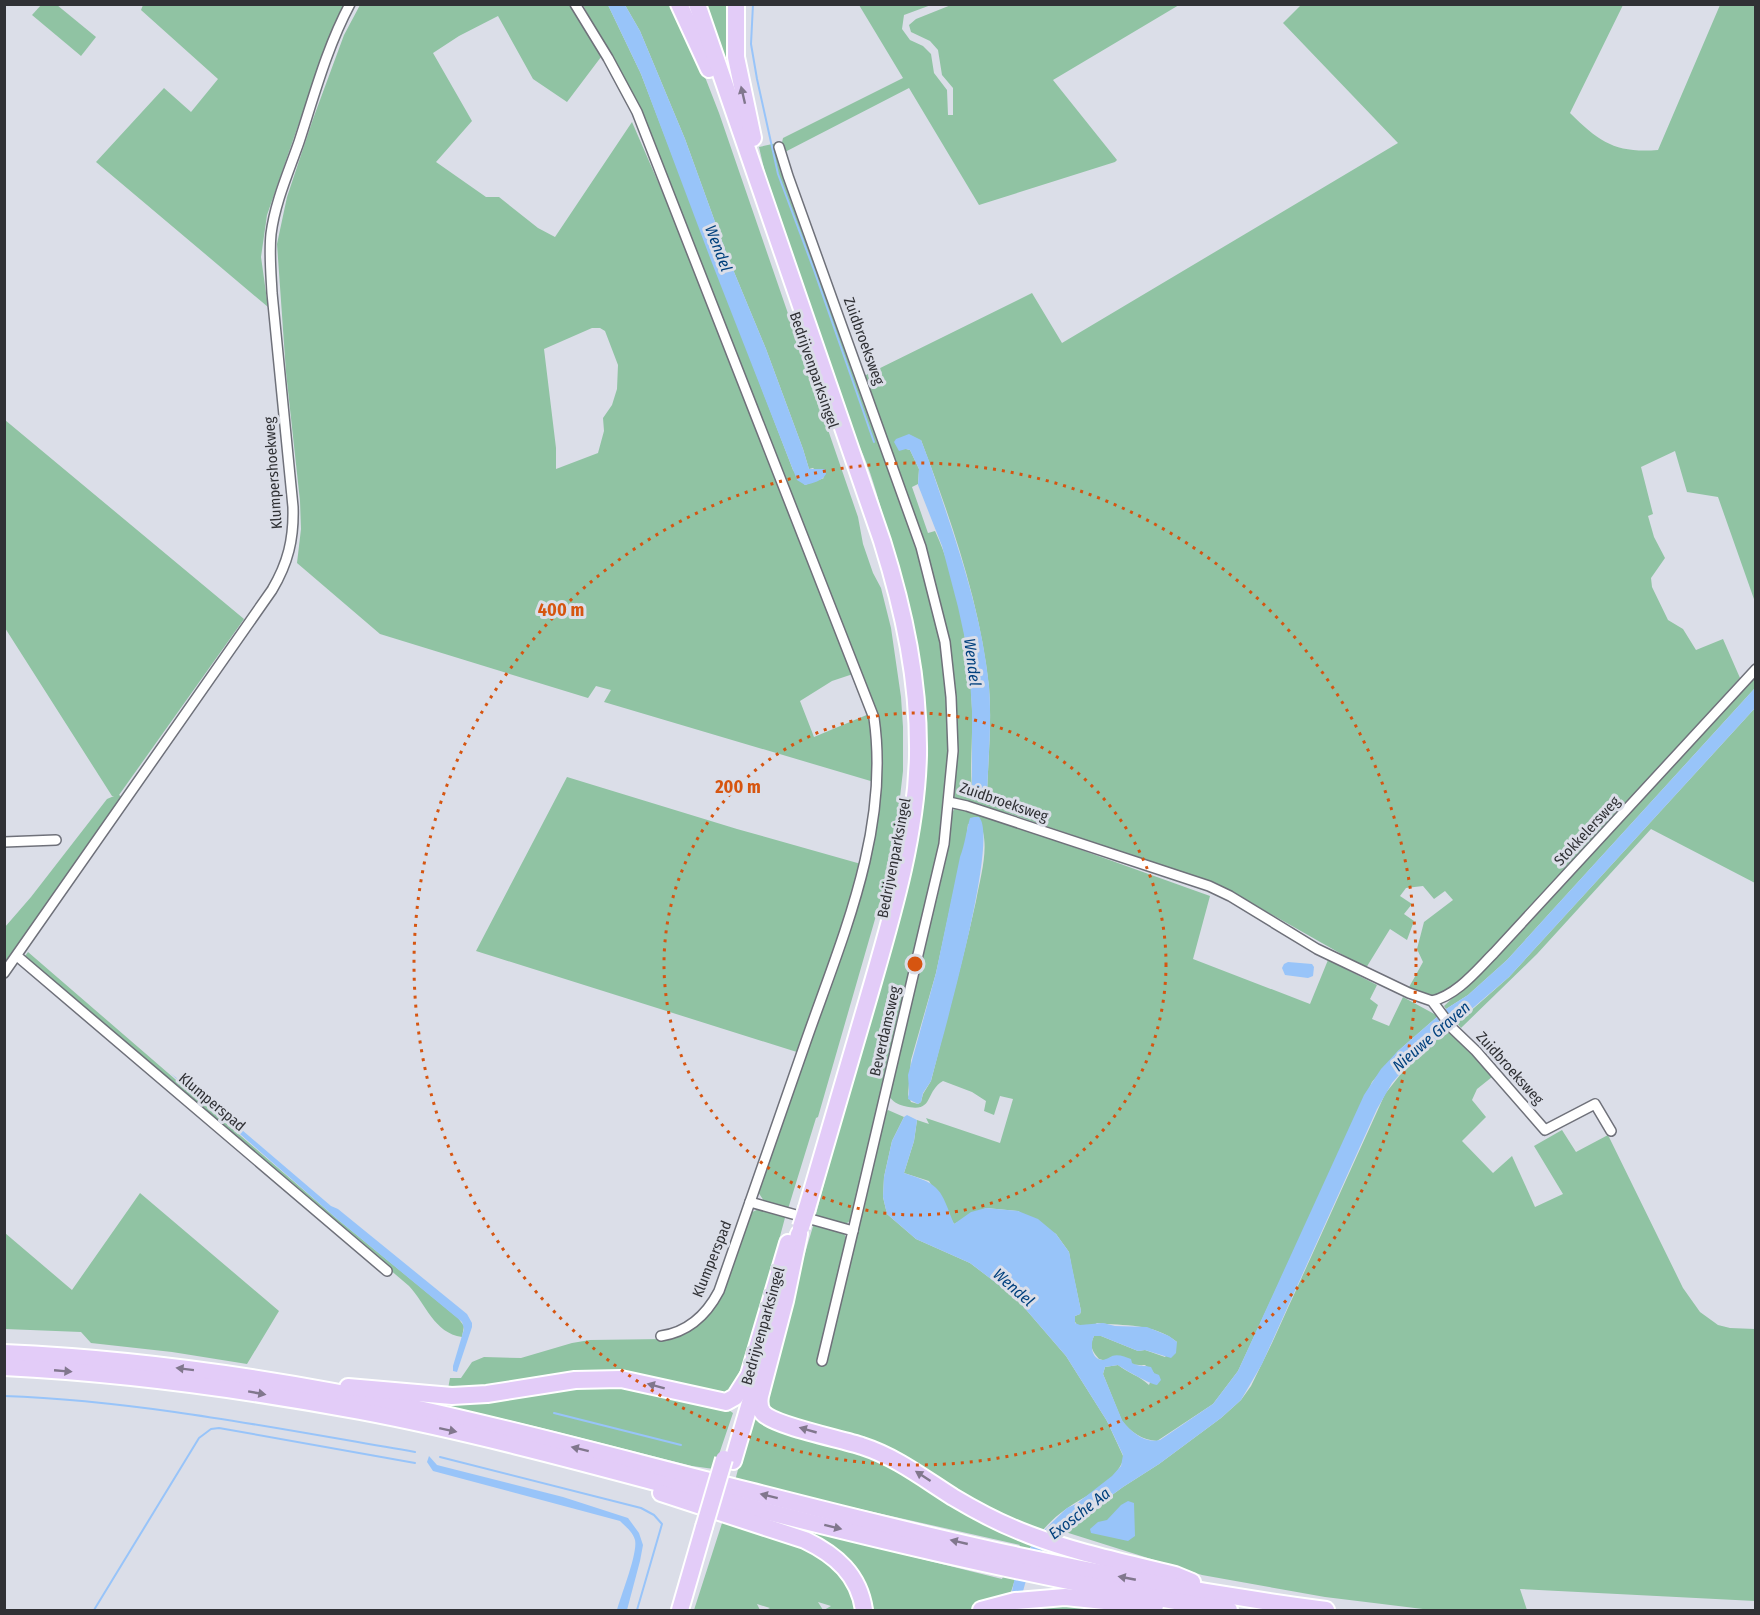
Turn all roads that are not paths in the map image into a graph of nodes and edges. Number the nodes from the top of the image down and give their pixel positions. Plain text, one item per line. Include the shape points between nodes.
1 (350, 4) edge
2 (575, 4) edge
3 (679, 4) edge
4 (687, 4) edge
5 (697, 4) edge
6 (736, 4) edge
7 (710, 69) junction
8 (779, 147) dead end
9 (762, 192) junction
10 (1755, 669) edge
11 (949, 802) junction
12 (56, 840) dead end
13 (4, 842) edge
14 (16, 956) junction
15 (4, 973) edge
16 (1432, 1001) junction
17 (1611, 1131) dead end
18 (750, 1202) junction
19 (802, 1207) junction
20 (798, 1228) junction
21 (853, 1231) junction
22 (387, 1271) dead end
23 (661, 1336) dead end
24 (4, 1353) edge
25 (822, 1362) dead end
26 (4, 1367) edge
27 (749, 1375) junction
28 (285, 1383) junction
29 (728, 1460) junction
30 (593, 1466) junction
31 (708, 1528) junction
32 (1013, 1562) junction
33 (1225, 1605) edge
34 (680, 1611) edge
35 (689, 1611) edge
36 (864, 1611) edge
37 (981, 1611) edge
38 (1326, 1611) edge

1 - 14 street, Klumpershoekweg via 324,66 272,233 270,265 293,507 293,538 286,563 265,600
2 - 18 street via 637,112 874,718 878,741 872,828 864,865
3 - 7 highway
4 - 7 highway, Bedrijvenparksingel
5 - 9 highway, Bedrijvenparksingel
9 -> 6 highway via 736,57
7 - 19 highway, Bedrijvenparksingel via 878,558 895,616 907,690 908,774 902,831
8 - 11 street, Zuidbroeksweg via 921,547 936,601 951,697 953,751
9 - 19 highway, Bedrijvenparksingel via 894,581 910,650 917,722 915,795 905,862 881,953
10 - 16 street, Stokkelersweg via 1494,953 1454,990
11 - 16 street, Zuidbroeksweg via 1209,886 1317,949
11 - 21 street, Beverdamsweg via 937,882
12 - 13 street
14 - 15 street, Klumpershoekweg
14 - 22 street, Klumperspad
16 - 17 street, Zuidbroeksweg via 1545,1130 1595,1104
18 - 21 street
18 - 23 street, Klumperspad via 709,1309 686,1328
19 - 20 highway, Bedrijvenparksingel, bridge
20 - 27 highway, Bedrijvenparksingel
20 - 29 highway, Bedrijvenparksingel
33 -> 20 highway via 1175,1575 1029,1535 975,1510 880,1453 772,1419 762,1412 760,1396 785,1301
21 - 25 street, Beverdamsweg
28 -> 24 highway via 126,1362
26 -> 30 highway via 243,1391 480,1437
27 -> 28 highway via 728,1402 621,1379 575,1380 452,1396
27 - 29 highway, Bedrijvenparksingel
32 -> 28 highway via 866,1520 414,1408
29 - 31 highway, Bedrijvenparksingel, bridge
30 -> 32 highway via 874,1537
30 - 36 highway via 820,1547 854,1578
31 - 34 highway, Bedrijvenparksingel
31 - 35 highway, Bedrijvenparksingel
32 - 33 highway
33 - 37 highway via 1132,1604 1065,1597 1030,1598
33 - 38 highway

